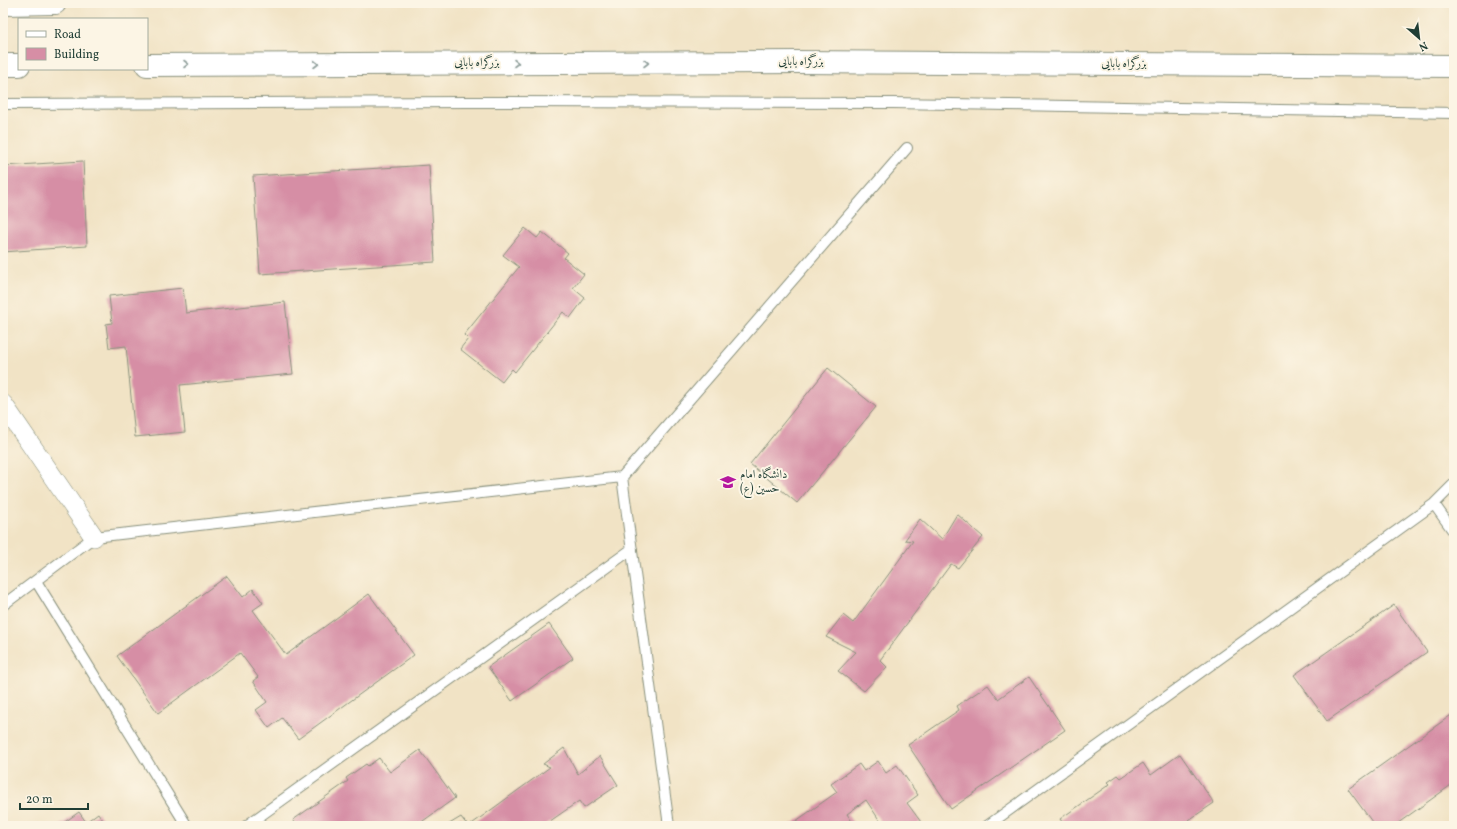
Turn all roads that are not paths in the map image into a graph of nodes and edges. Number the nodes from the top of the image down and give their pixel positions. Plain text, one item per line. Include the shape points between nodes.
1 (55, 3) edge
2 (3, 4) edge
3 (148, 64) edge
4 (3, 65) edge
5 (18, 65) edge
6 (1454, 66) edge
7 (3, 104) edge
8 (1454, 113) edge
9 (907, 148) dead end
10 (3, 404) edge
11 (622, 477) junction
12 (1454, 484) edge
13 (1434, 504) junction
14 (1454, 532) edge
15 (94, 537) junction
16 (632, 549) junction
17 (36, 581) junction
18 (3, 605) edge
19 (666, 824) edge
20 (187, 826) edge
21 (246, 826) edge
22 (987, 826) edge

1 - 2 highway
3 -> 6 highway, بزرگراه بابایی via 804,62
4 - 5 highway
7 - 8 lane via 885,103
9 - 11 lane
10 - 15 street
11 - 15 lane
11 - 16 lane
12 - 13 lane
13 - 14 lane
13 - 22 lane
15 - 17 lane
16 - 19 lane
16 - 21 lane
17 - 18 lane
17 - 20 lane

